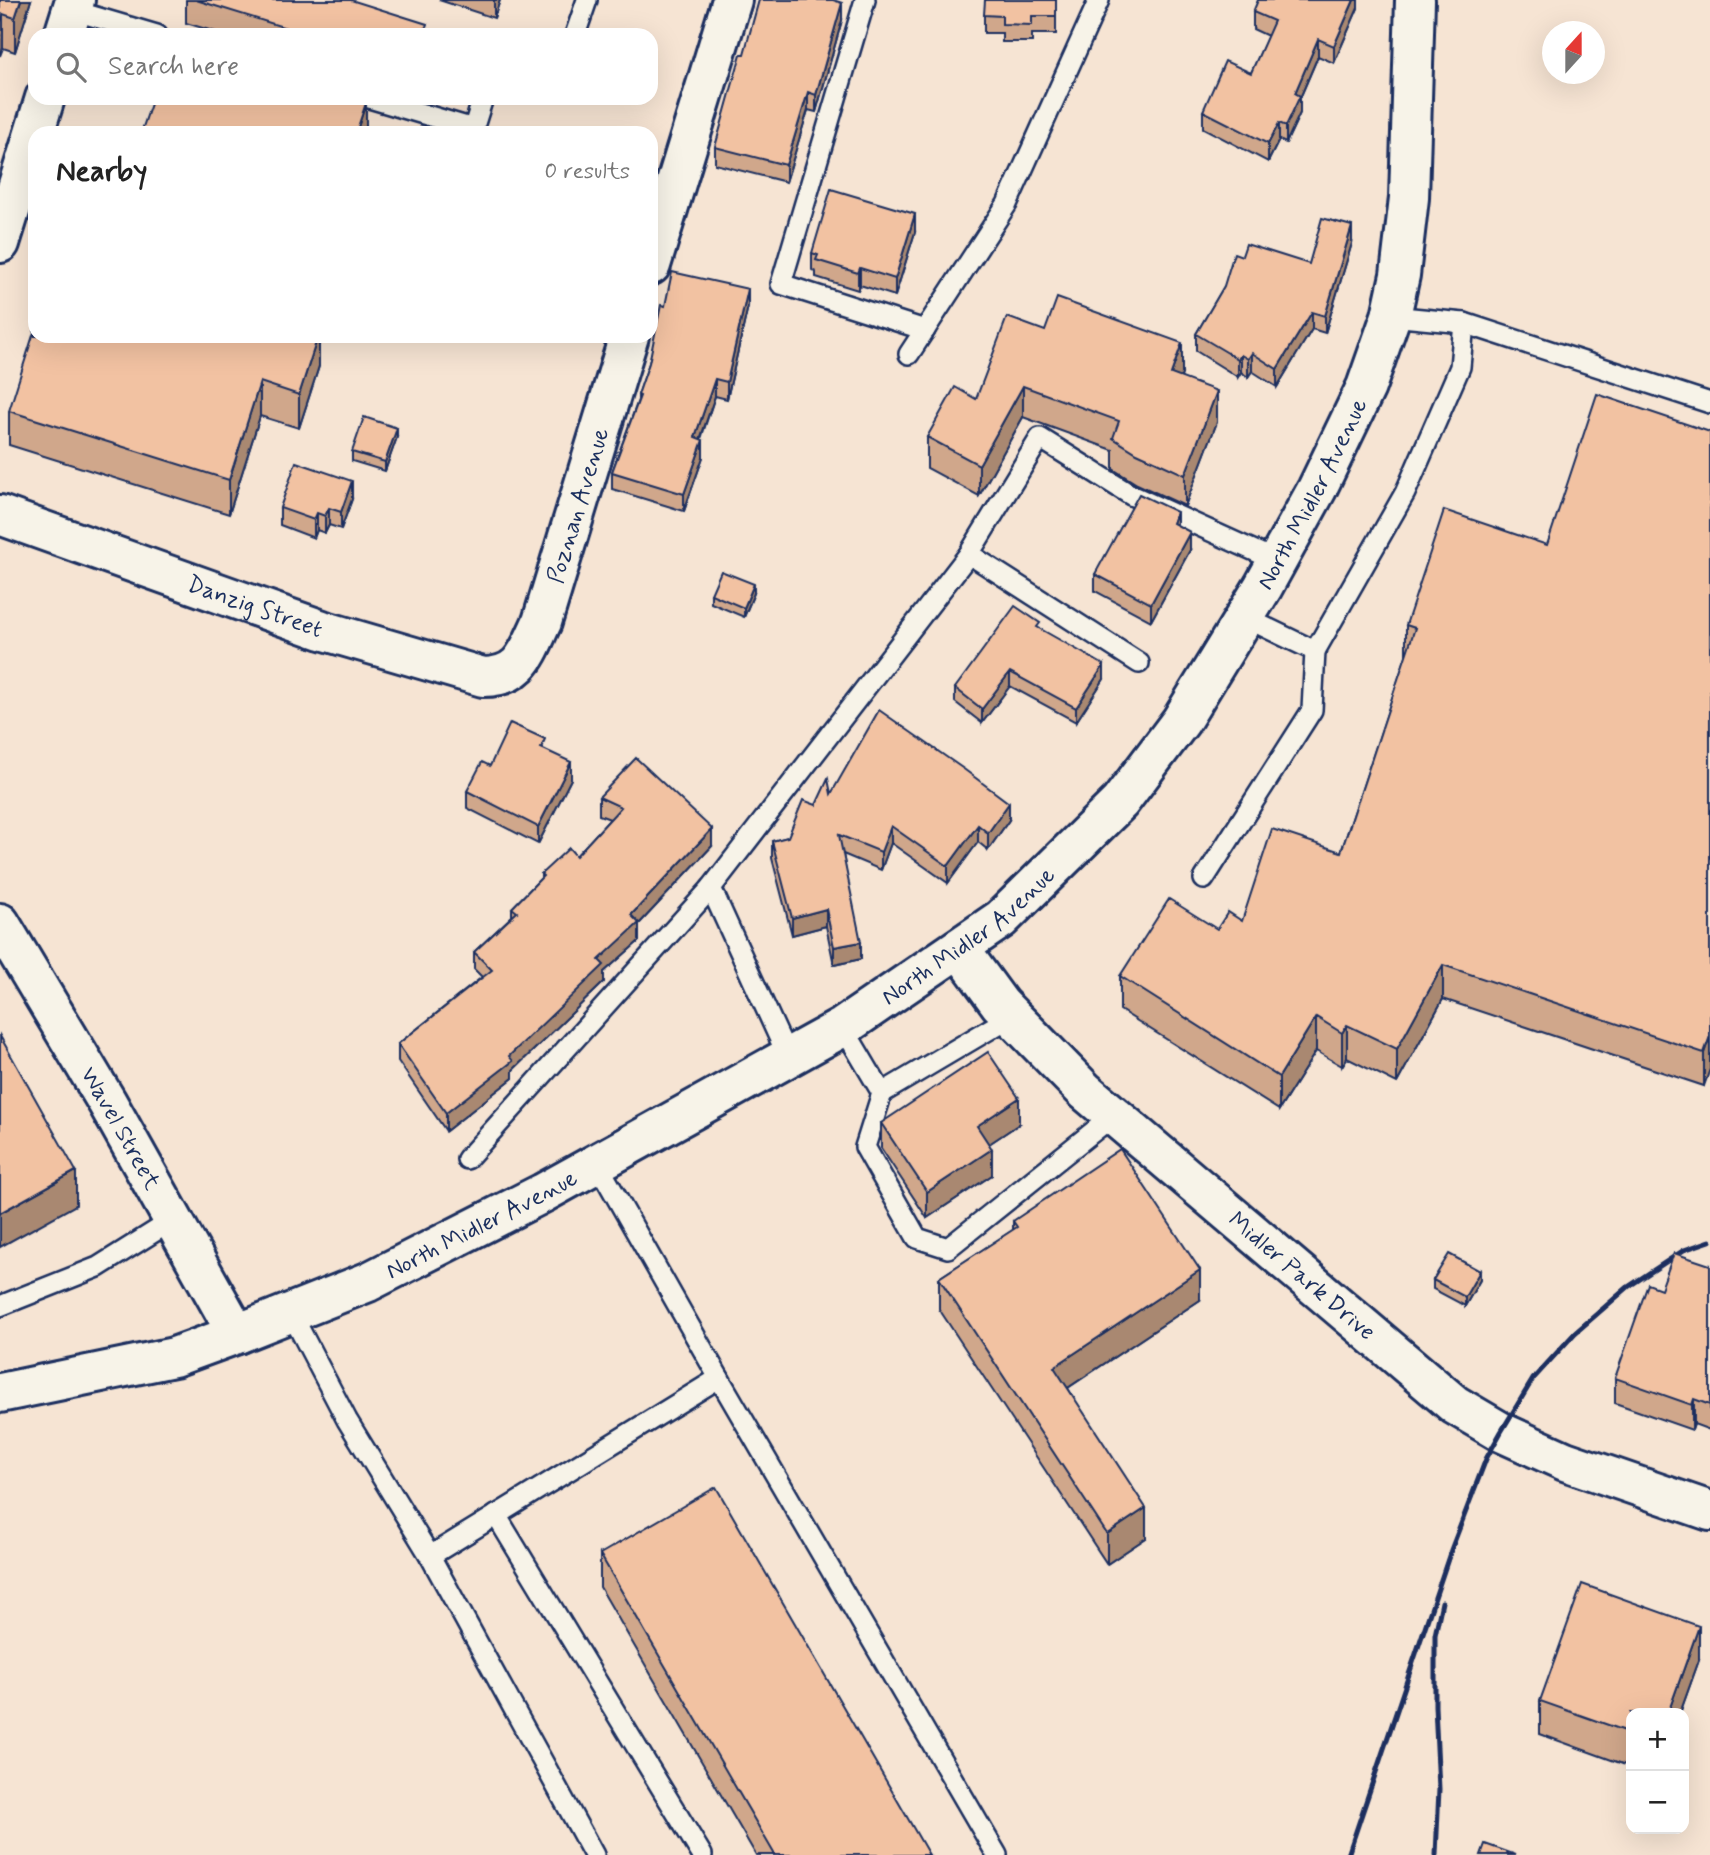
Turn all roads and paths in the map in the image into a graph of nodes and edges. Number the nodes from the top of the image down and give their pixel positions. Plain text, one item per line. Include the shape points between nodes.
1 (587, 0) edge
2 (732, 0) edge
3 (865, 0) edge
4 (1099, 0) edge
5 (1415, 0) edge
6 (70, 15) edge
7 (127, 28) edge
8 (577, 28) edge
9 (43, 105) edge
10 (391, 105) edge
11 (481, 105) edge
12 (38, 126) edge
13 (457, 126) edge
14 (475, 126) edge
15 (28, 161) edge
16 (658, 242) edge
17 (0, 243) edge
18 (1391, 316) junction
19 (1464, 323) junction
20 (925, 330) junction
21 (627, 343) edge
22 (909, 354) dead end
23 (1710, 403) edge
24 (0, 514) edge
25 (969, 554) junction
26 (1278, 561) junction
27 (1244, 617) junction
28 (1315, 651) junction
29 (1139, 663) dead end
30 (515, 668) joint
31 (1205, 878) dead end
32 (711, 888) junction
33 (4, 939) edge
34 (959, 947) junction
35 (1012, 1016) junction
36 (843, 1027) junction
37 (789, 1057) junction
38 (882, 1093) junction
39 (1114, 1115) junction
40 (467, 1158) dead end
41 (597, 1163) junction
42 (173, 1220) junction
43 (0, 1306) edge
44 (291, 1313) junction
45 (237, 1334) junction
46 (719, 1378) junction
47 (0, 1393) edge
48 (1710, 1511) edge
49 (496, 1515) junction
50 (430, 1556) junction
51 (594, 1855) edge
52 (702, 1855) edge
53 (997, 1855) edge

1 - 8 lane
2 - 16 street
3 - 20 lane via 781,284
4 - 20 lane via 1007,204
5 - 18 street, North Midler Avenue via 1409,198 1401,275
6 - 7 lane
9 - 12 street
10 - 13 lane
11 - 14 lane
15 - 17 street
18 - 19 lane
18 - 26 street, North Midler Avenue via 1366,387
19 - 23 lane
19 - 28 lane via 1460,367 1405,493
20 - 22 lane
21 - 30 street, Poznan Avenue via 542,622 524,660
24 - 30 street, Danzig Street via 322,629 429,662 483,677 499,677
25 - 26 lane via 1040,438 1131,495
25 - 29 lane
25 - 32 lane
26 - 27 street, North Midler Avenue
27 - 28 lane
27 - 34 street, North Midler Avenue via 1181,721 1120,802 1001,919
28 - 31 lane via 1312,710
32 - 37 lane
32 - 40 lane
33 - 42 street, Wavel Street via 107,1102
34 - 35 street, Midler Park Drive
34 - 36 street, North Midler Avenue
35 - 38 lane
35 - 39 street, Midler Park Drive
36 - 37 street, North Midler Avenue
36 - 38 lane
37 - 41 street, North Midler Avenue
38 - 39 lane via 865,1147 918,1238 948,1248
39 - 48 street, Midler Park Drive via 1455,1405 1565,1461
41 - 44 street, North Midler Avenue via 368,1282
41 - 46 lane
42 - 43 lane via 98,1267
42 - 45 street, Wavel Street
44 - 45 street, North Midler Avenue
44 - 50 lane via 347,1420
45 - 47 street, North Midler Avenue via 174,1357
46 - 49 lane
46 - 53 lane
49 - 50 lane
49 - 52 lane
50 - 51 lane

